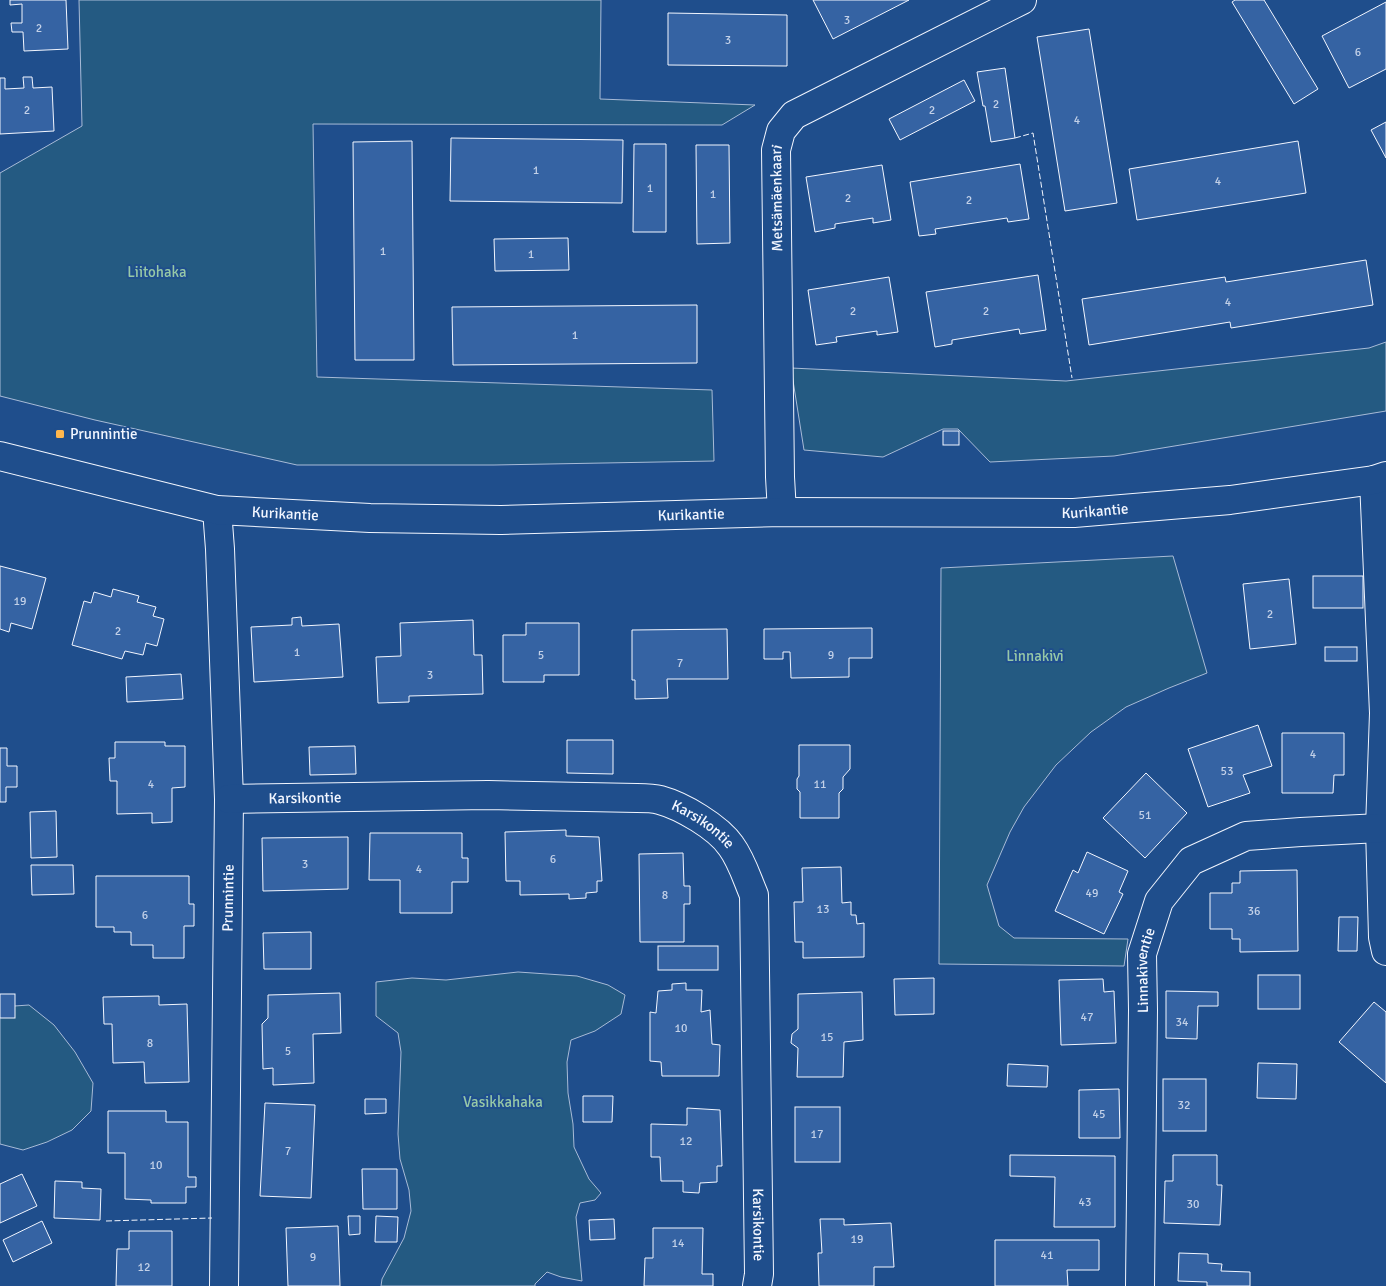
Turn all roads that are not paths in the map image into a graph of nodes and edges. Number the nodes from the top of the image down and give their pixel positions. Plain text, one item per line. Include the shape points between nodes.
1 (1022, 0) edge
2 (0, 456) edge
3 (1380, 478) edge
4 (217, 510) junction
5 (782, 512) junction
6 (229, 799) junction
7 (1380, 828) junction
8 (1386, 952) edge
9 (224, 1286) edge
10 (757, 1286) edge
11 (1140, 1286) edge

1 - 5 street, Metsämäenkaari via 794,115 781,131 776,150
2 - 4 street, Kurikantie
3 - 5 street, Kurikantie via 1230,500 1074,513
3 - 7 street via 1384,713
4 - 5 street, Kurikantie via 370,518 501,520
4 - 6 street, Prunnintie
6 - 9 street, Prunnintie
6 - 10 street, Karsikontie via 488,795 637,798 660,800 709,824 731,845 754,895
7 - 8 street
7 - 11 street, Linnakiventie via 1246,836 1191,861 1158,901 1142,954

